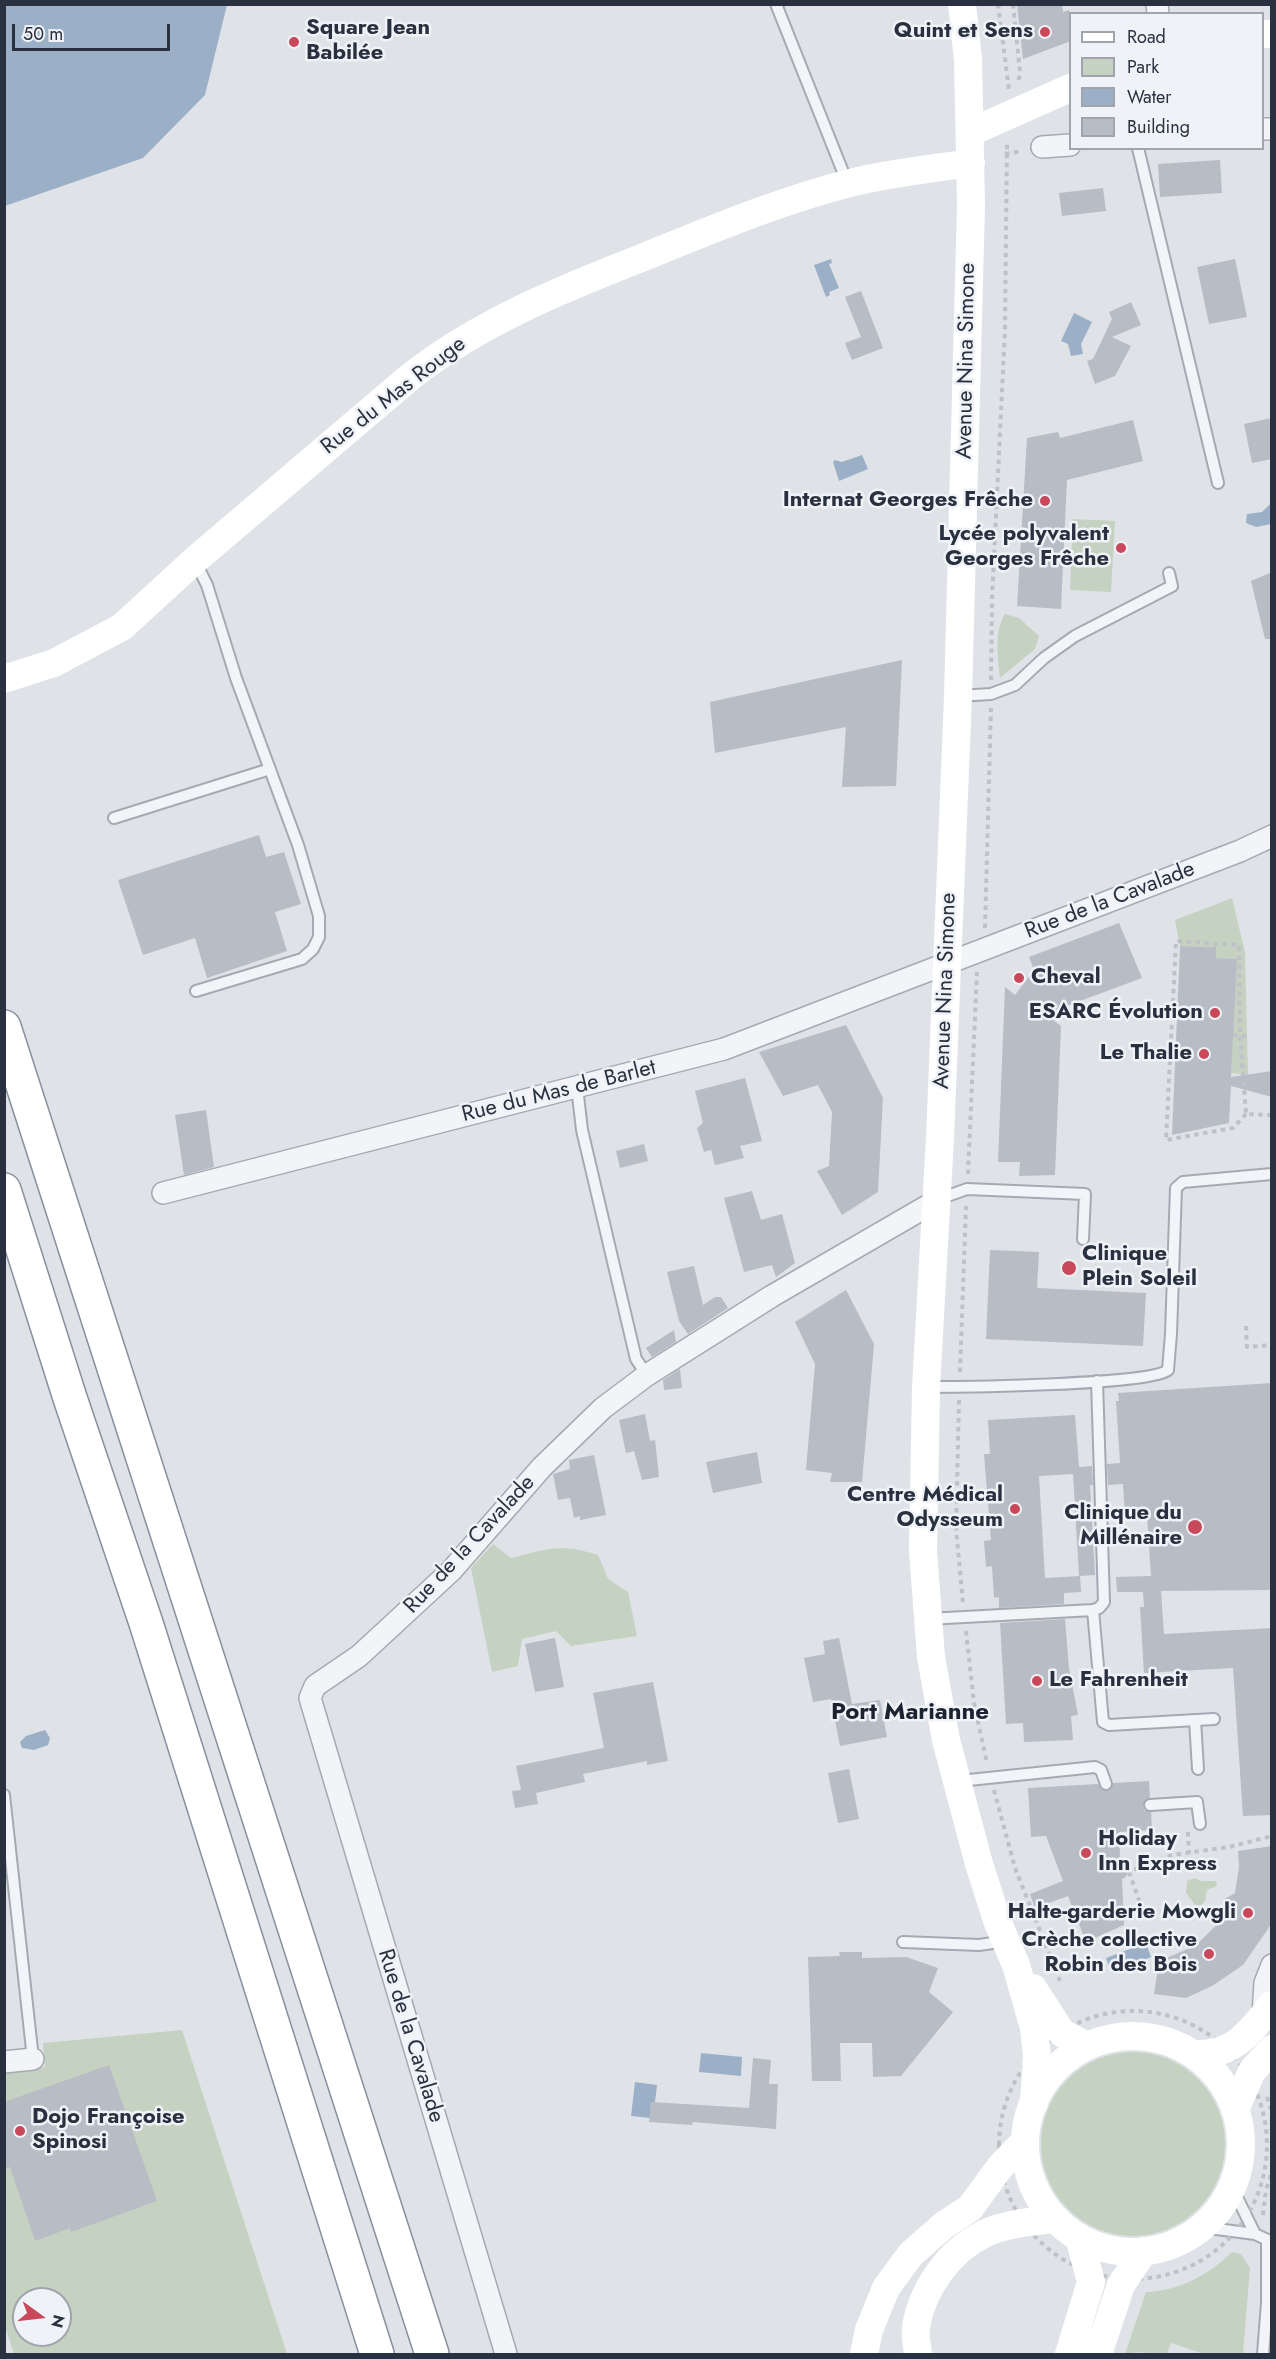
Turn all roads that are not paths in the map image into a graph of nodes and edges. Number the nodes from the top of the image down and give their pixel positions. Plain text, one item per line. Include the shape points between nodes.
1 (776, 4) edge
2 (962, 4) edge
3 (1069, 89) edge
4 (971, 132) junction
5 (1069, 145) edge
6 (1042, 147) dead end
7 (1138, 150) edge
8 (971, 163) junction
9 (848, 183) junction
10 (1218, 483) dead end
11 (195, 560) junction
12 (1169, 573) dead end
13 (4, 680) edge
14 (958, 697) junction
15 (270, 769) junction
16 (114, 818) dead end
17 (1272, 836) edge
18 (946, 964) junction
19 (196, 991) dead end
20 (4, 1027) edge
21 (577, 1087) junction
22 (1272, 1174) edge
23 (4, 1190) edge
24 (163, 1193) dead end
25 (936, 1201) junction
26 (1083, 1239) dead end
27 (647, 1375) junction
28 (1097, 1381) junction
29 (926, 1387) junction
30 (1093, 1610) junction
31 (928, 1619) junction
32 (1214, 1719) dead end
33 (1195, 1720) junction
34 (1198, 1769) dead end
35 (956, 1782) junction
36 (1106, 1784) dead end
37 (4, 1795) edge
38 (1150, 1805) dead end
39 (1200, 1824) dead end
40 (903, 1942) dead end
41 (1011, 1953) junction
42 (1272, 1965) edge
43 (1267, 2010) edge
44 (1082, 2033) junction
45 (1203, 2045) junction
46 (1272, 2049) edge
47 (33, 2060) joint
48 (4, 2062) edge
49 (1034, 2103) junction
50 (1235, 2110) junction
51 (1025, 2141) junction
52 (1241, 2195) junction
53 (1056, 2219) junction
54 (1213, 2233) junction
55 (1255, 2234) junction
56 (1078, 2237) junction
57 (1269, 2242) edge
58 (1143, 2265) junction
59 (1267, 2303) junction
60 (1272, 2324) edge
61 (1263, 2354) edge
62 (377, 2355) edge
63 (432, 2355) edge
64 (506, 2355) edge
65 (864, 2355) edge
66 (918, 2355) edge
67 (1070, 2355) edge
68 (1098, 2355) edge

1 - 9 lane
2 - 4 street, Avenue Nina Simone
3 - 4 street
4 - 8 street, Avenue Nina Simone
5 - 6 street
7 - 10 lane
8 - 9 street, Rue du Mas Rouge
8 - 14 street, Avenue Nina Simone
9 - 11 street, Rue du Mas Rouge via 743,218 569,286 472,335 410,377
11 - 13 street, Rue du Mas Rouge via 122,627 54,663
11 - 15 lane
12 - 14 lane via 1172,586 1075,636 1015,685 991,694
14 - 18 street, Avenue Nina Simone
15 - 16 lane
15 - 19 lane via 319,916 319,937 302,959
17 - 18 street, Rue de la Cavalade
18 - 21 street, Rue du Mas de Barlet via 724,1049
18 - 25 street, Avenue Nina Simone
20 - 63 highway
21 - 24 street, Rue du Mas de Barlet
21 - 27 lane via 582,1130 636,1359
22 - 28 lane via 1179,1184 1174,1193 1168,1370 1162,1375
23 - 62 highway via 153,1645
25 - 26 lane via 967,1189 1085,1194
25 - 27 street, Rue de la Cavalade via 772,1296
25 - 29 street, Avenue Nina Simone
27 - 64 street, Rue de la Cavalade via 573,1434 451,1571 359,1656 315,1686 310,1698
28 - 29 lane
28 - 30 lane via 1104,1602
29 - 31 street, Avenue Nina Simone via 923,1551
30 - 31 lane
30 - 33 lane via 1103,1722 1109,1725
31 - 35 street, Avenue Nina Simone via 931,1657
32 - 33 lane
33 - 34 lane
35 - 36 lane via 1095,1767 1101,1770
35 - 41 street, Avenue Nina Simone via 979,1864
37 - 47 lane
38 - 39 lane via 1197,1802
40 - 41 lane via 979,1945
41 - 44 street, Avenue Nina Simone via 1062,2033
41 - 49 street, Avenue Nina Simone via 1035,2037
42 - 43 street via 1265,1983
43 - 45 street via 1233,2046 1217,2054
44 - 45 street
44 - 49 street via 1069,2058 1048,2078
45 - 50 street
46 - 50 street via 1252,2071
47 - 48 street
49 - 51 street
50 - 52 street via 1241,2141
51 - 53 street via 1031,2178
51 - 65 street via 999,2167 970,2208 911,2254 886,2288 869,2330
52 - 54 street via 1219,2209
52 - 55 lane
53 - 56 street
53 - 66 street via 985,2233 947,2261 924,2299 916,2328
54 - 55 lane
54 - 58 street via 1174,2243
55 - 57 lane
56 - 58 street
56 - 67 street via 1091,2282
57 - 59 lane
58 - 68 street via 1121,2285
59 - 60 lane
59 - 61 lane

